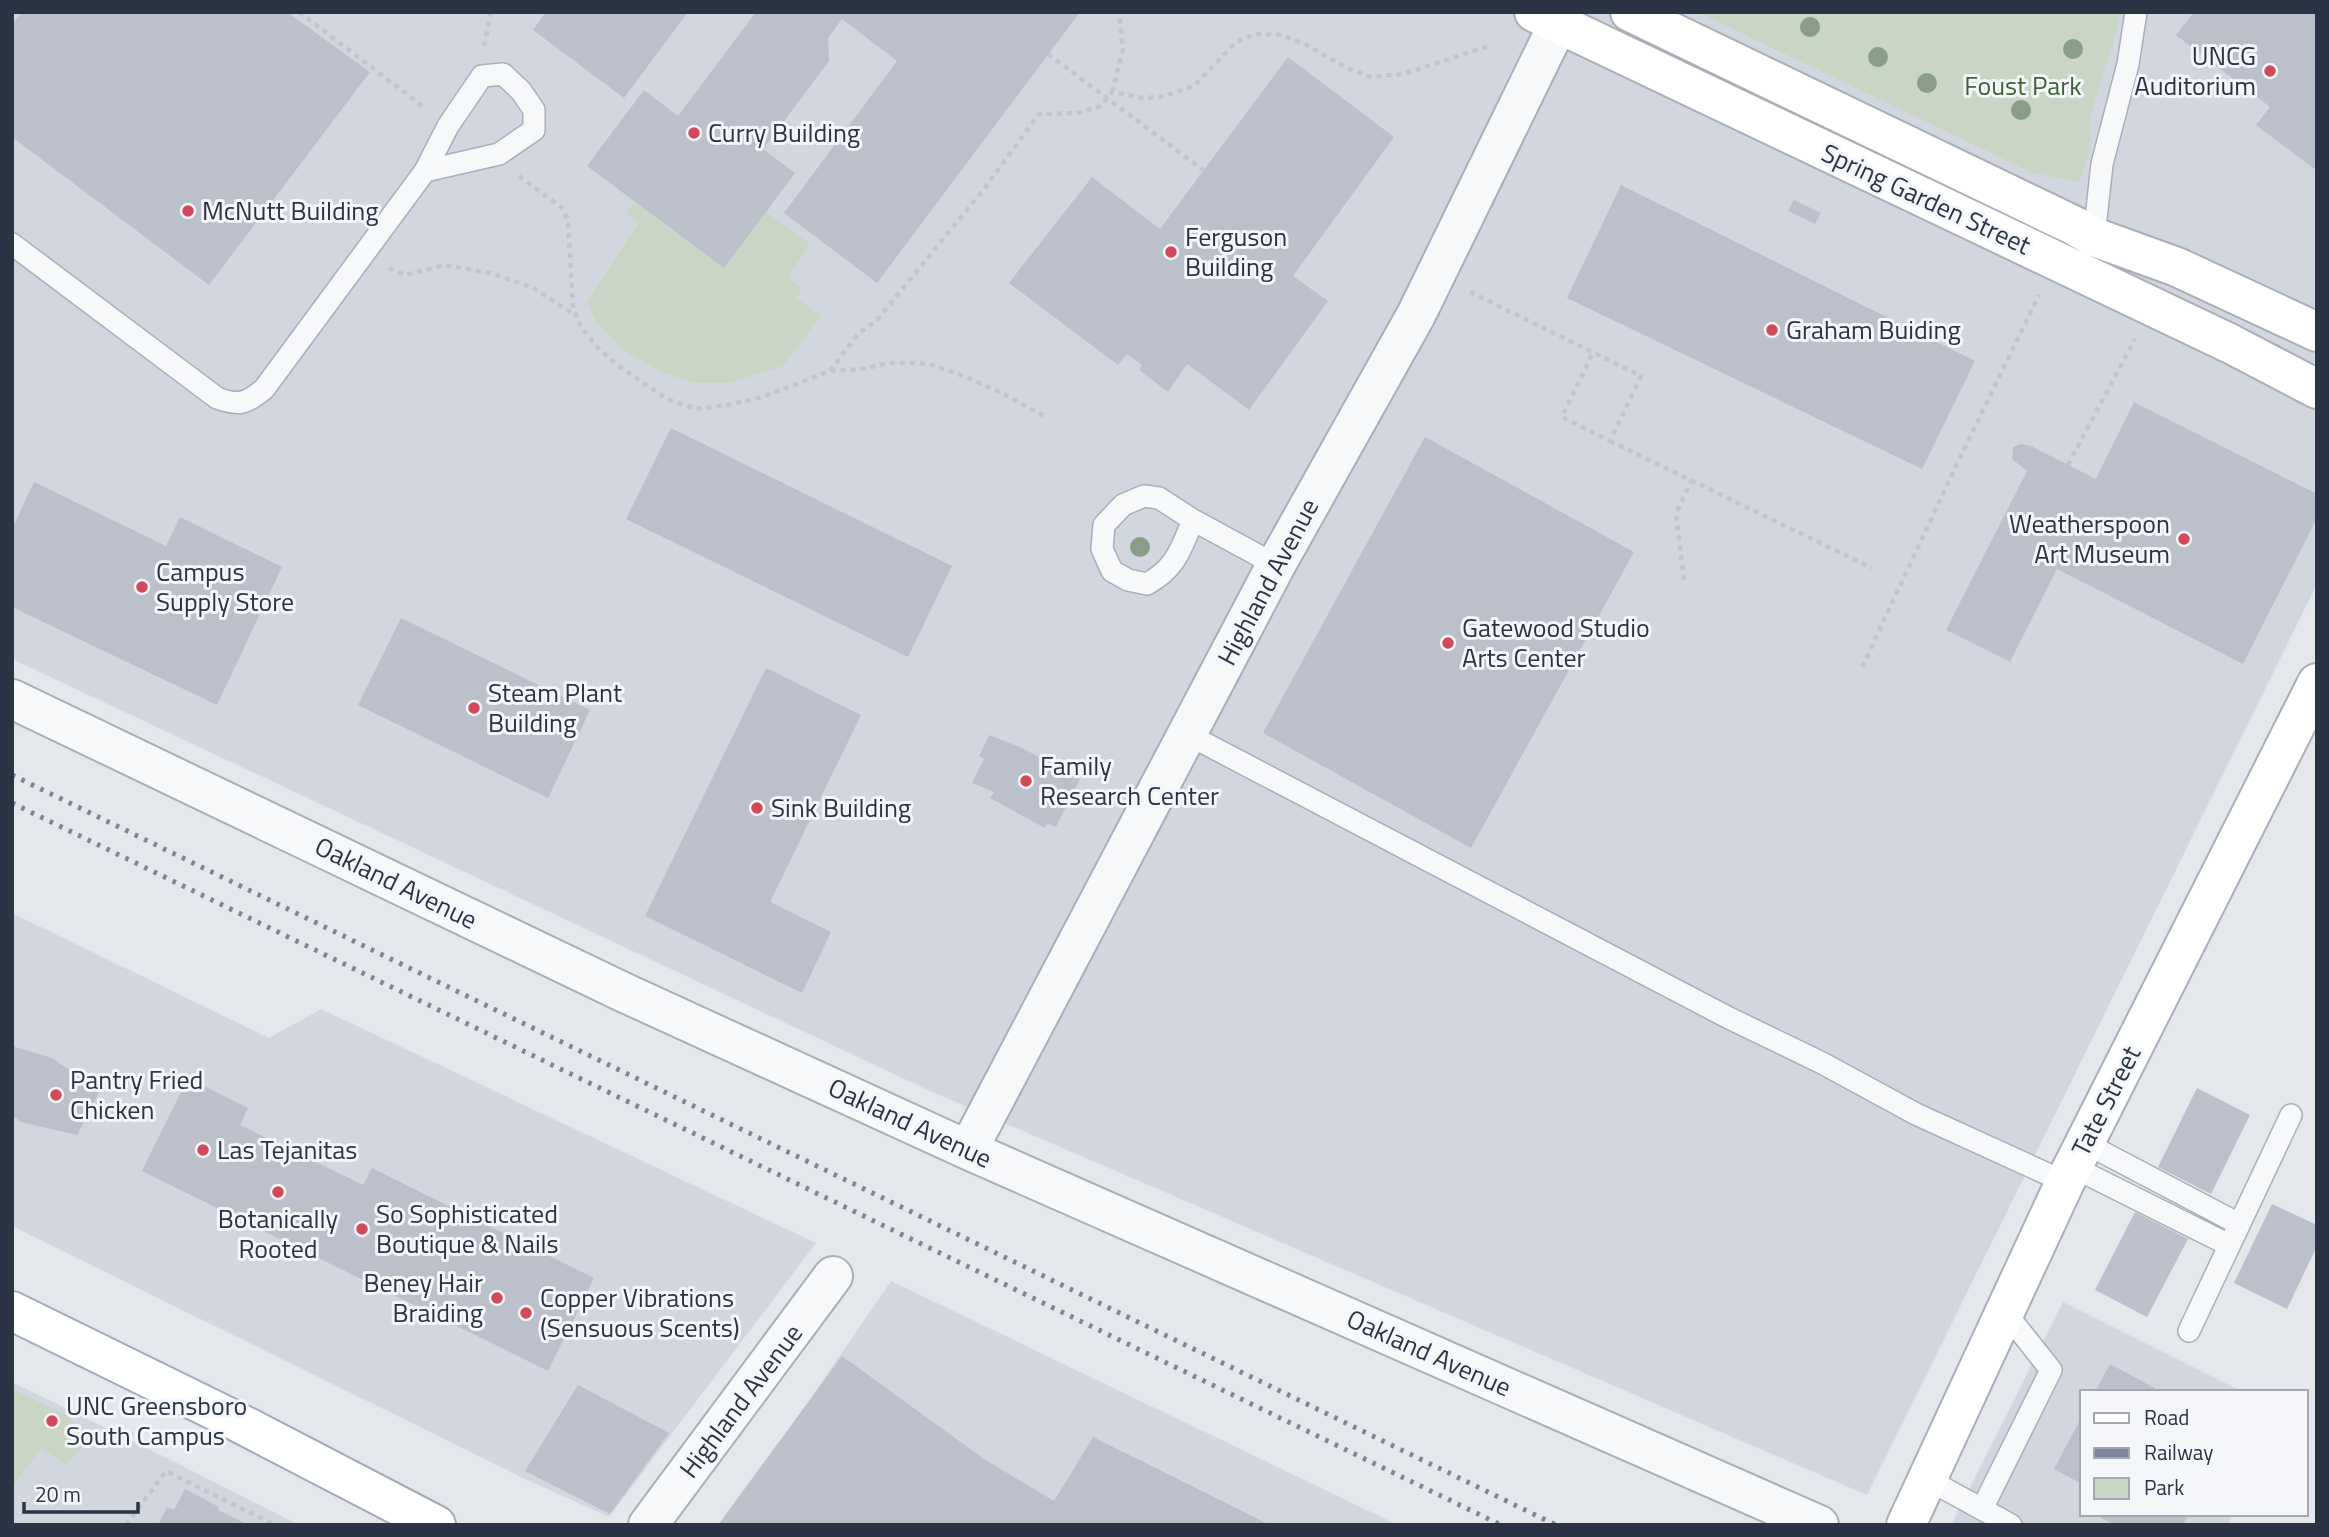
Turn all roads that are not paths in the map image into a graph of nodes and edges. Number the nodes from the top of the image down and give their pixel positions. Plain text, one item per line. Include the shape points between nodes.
1 (1630, 12) edge
2 (2136, 12) edge
3 (1552, 16) edge
4 (425, 171) junction
5 (12, 244) edge
6 (2086, 254) junction
7 (2317, 332) edge
8 (2317, 389) edge
9 (1193, 520) junction
10 (1276, 565) junction
11 (2317, 682) edge
12 (12, 699) edge
13 (1187, 734) junction
14 (2291, 1115) dead end
15 (968, 1150) junction
16 (2074, 1164) junction
17 (2239, 1224) junction
18 (2229, 1245) junction
19 (832, 1276) dead end
20 (12, 1311) edge
21 (2005, 1312) junction
22 (2189, 1331) dead end
23 (1927, 1479) junction
24 (1982, 1509) junction
25 (436, 1525) edge
26 (648, 1525) edge
27 (1819, 1525) edge
28 (1906, 1525) edge
29 (2011, 1525) edge

1 - 6 main road, Spring Garden Street via 2075,226
2 - 6 lane
3 - 6 main road, Spring Garden Street
3 - 10 street, Highland Avenue via 1416,315
4 - 4 lane via 482,76 503,74 521,91 534,110 534,130 499,154
4 - 5 lane via 264,389 250,401 234,404 217,398
6 - 7 main road, Spring Garden Street via 2177,267
6 - 8 main road, Spring Garden Street via 2231,344
9 - 9 lane via 1158,498 1144,496 1123,505 1104,526 1102,549 1112,570 1147,584 1164,575
9 - 10 lane
10 - 13 street, Highland Avenue
11 - 16 main road, Tate Street
12 - 15 street, Oakland Avenue via 625,993
13 - 15 street, Highland Avenue
13 - 16 lane via 1916,1114
14 - 17 lane
15 - 27 street, Oakland Avenue
16 - 17 lane
16 - 18 lane
16 - 21 main road, Tate Street
17 - 18 lane
18 - 22 lane
19 - 26 street, Highland Avenue
20 - 25 main road
21 - 23 main road, Tate Street
21 - 24 lane via 2051,1370
23 - 24 lane
23 - 28 main road, Tate Street
24 - 29 lane

